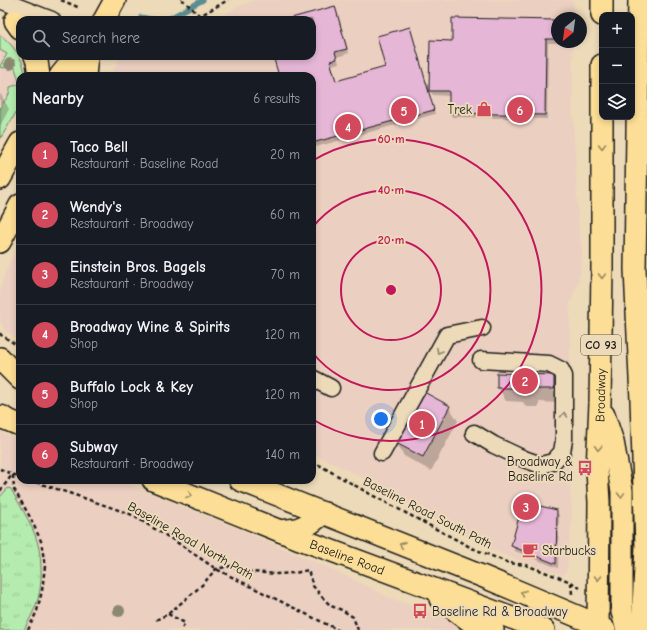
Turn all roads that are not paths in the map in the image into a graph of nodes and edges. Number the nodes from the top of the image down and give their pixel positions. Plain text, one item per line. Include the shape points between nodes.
1 (0, 0) edge
2 (115, 0) edge
3 (602, 0) edge
4 (639, 0) edge
5 (602, 12) edge
6 (42, 16) edge
7 (106, 16) edge
8 (36, 60) edge
9 (75, 60) edge
10 (87, 60) edge
11 (38, 72) edge
12 (63, 72) edge
13 (85, 72) edge
14 (602, 84) edge
15 (16, 145) edge
16 (16, 150) edge
17 (0, 155) edge
18 (0, 179) edge
19 (16, 212) edge
20 (0, 242) edge
21 (482, 328) dead end
22 (0, 358) edge
23 (481, 360) dead end
24 (0, 372) edge
25 (16, 375) edge
26 (316, 380) edge
27 (16, 381) edge
28 (331, 388) dead end
29 (600, 403) junction
30 (474, 433) dead end
31 (382, 453) dead end
32 (163, 484) edge
33 (250, 484) edge
34 (324, 513) junction
35 (280, 531) junction
36 (422, 585) junction
37 (600, 628) edge
38 (493, 630) edge
39 (544, 630) edge
40 (627, 630) edge
41 (642, 630) edge

1 - 6 street
2 - 7 main road
3 - 5 main road
4 - 41 main road, CO 93 via 635,269 646,546
8 - 11 main road
9 - 12 main road
10 - 13 main road
14 -> 29 main road, Broadway / CO 93
15 - 17 street
16 - 18 main road
19 - 20 main road
21 -> 31 street via 447,335
22 - 25 main road
30 -> 23 street via 494,445 541,465 553,462 562,452 564,440 564,376 561,370 549,364
24 - 27 main road
26 - 28 street
29 -> 37 main road, Broadway / CO 93 via 597,470
29 -> 40 main road via 613,442 622,491 622,612
32 -> 35 main road, Baseline Road
33 - 34 main road
34 - 35 main road via 297,529
37 -> 34 main road via 484,577
35 - 36 main road, Baseline Road
36 - 38 main road via 470,621
36 - 39 main road, Baseline Road

